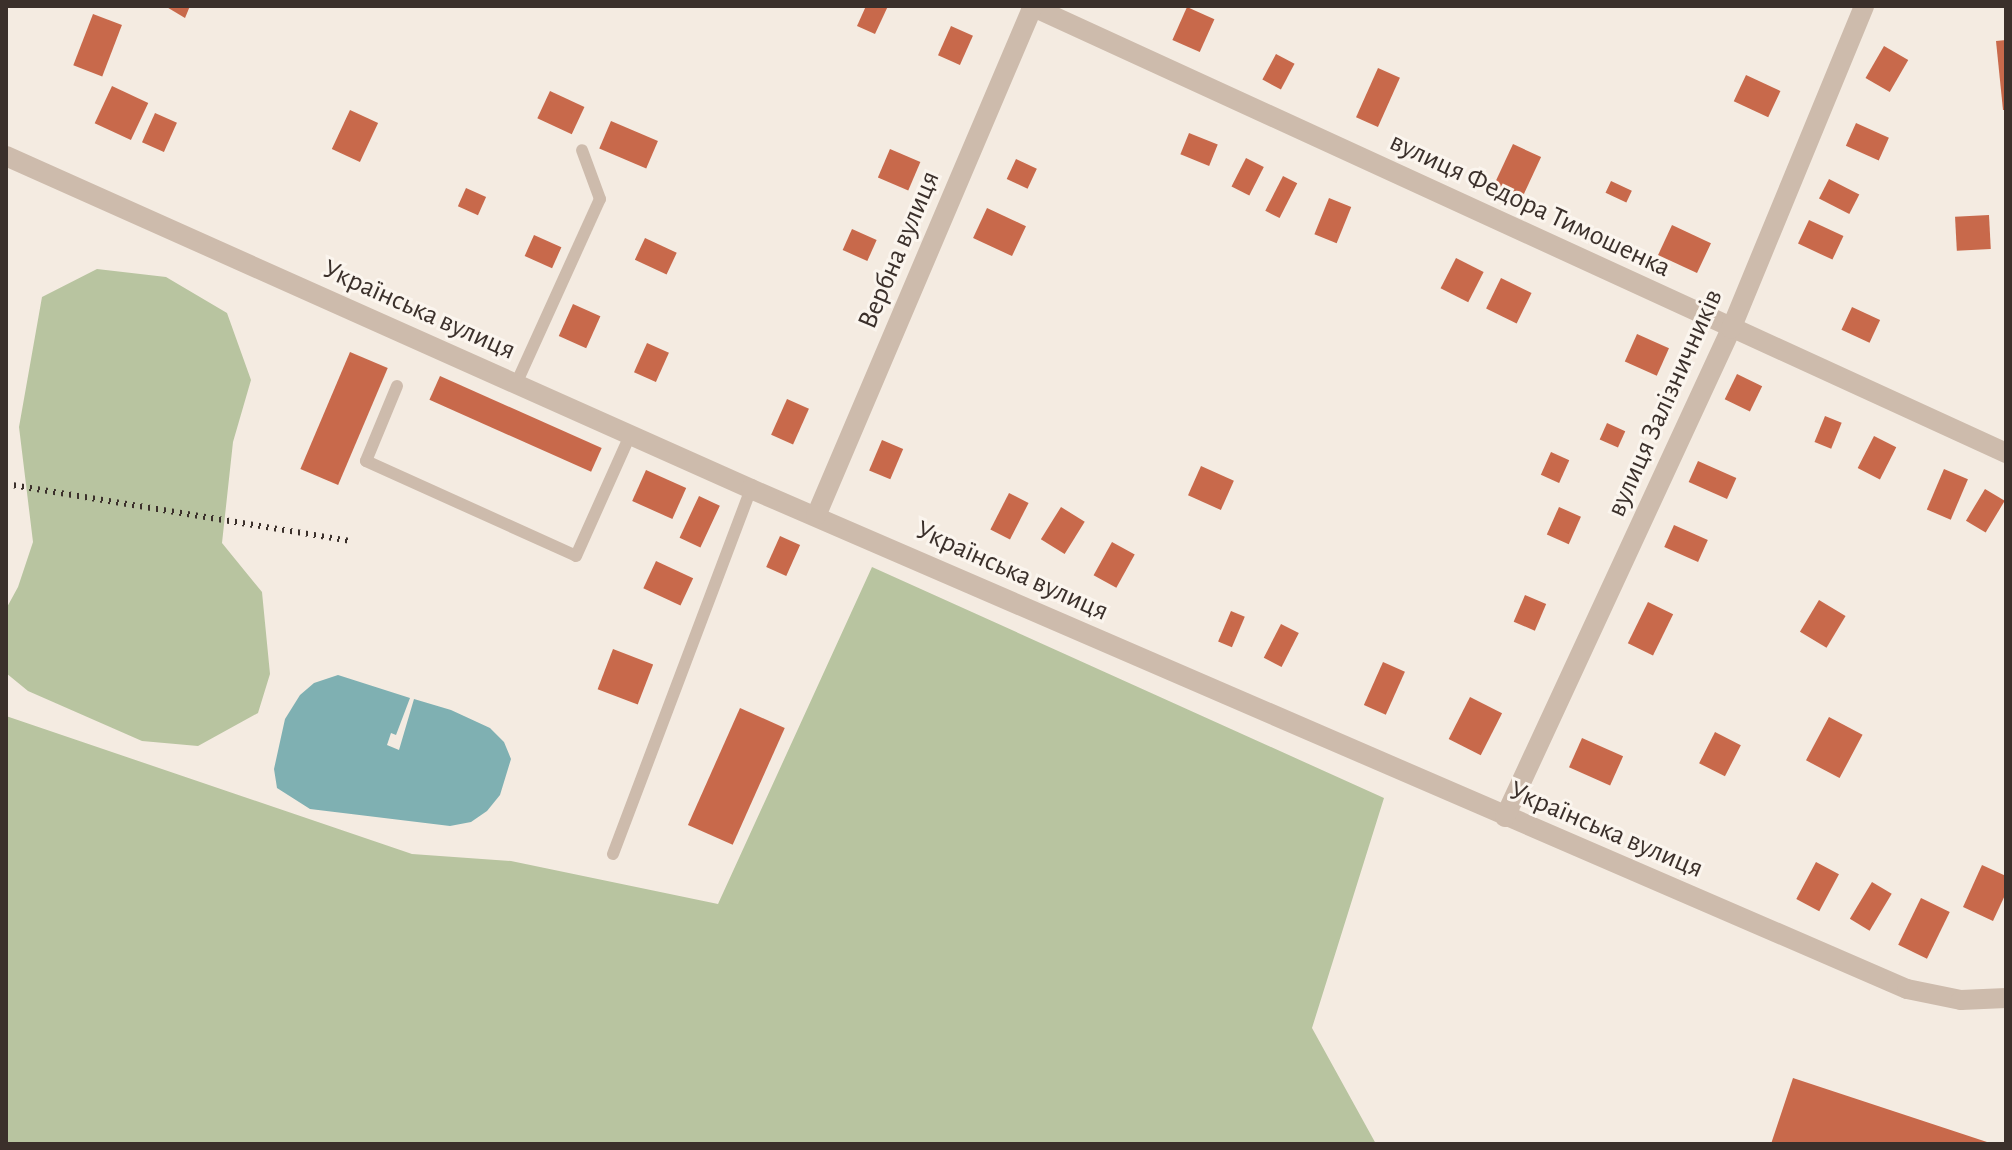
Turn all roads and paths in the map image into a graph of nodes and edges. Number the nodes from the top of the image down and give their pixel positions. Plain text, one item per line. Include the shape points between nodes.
1 (1032, 6) edge
2 (1864, 6) edge
3 (582, 150) dead end
4 (6, 156) edge
5 (1731, 329) junction
6 (516, 384) junction
7 (397, 386) dead end
8 (630, 435) junction
9 (2006, 453) edge
10 (751, 489) junction
11 (816, 516) junction
12 (1505, 817) junction
13 (613, 854) dead end
14 (2006, 998) edge

1 - 5 street, вулиця Федора Тимошенка
1 - 11 street, Вербна вулиця
2 - 5 street, вулиця Залізничників
3 - 6 lane via 600,199
4 - 6 street, Українська вулиця
5 - 9 street, вулиця Федора Тимошенка
5 - 12 street, вулиця Залізничників
6 - 8 street, Українська вулиця
7 - 8 lane via 366,461 576,556
8 - 10 street, Українська вулиця
10 - 11 street, Українська вулиця
10 - 13 lane
11 - 12 street, Українська вулиця
12 - 14 street, Українська вулиця via 1907,989 1961,1000

